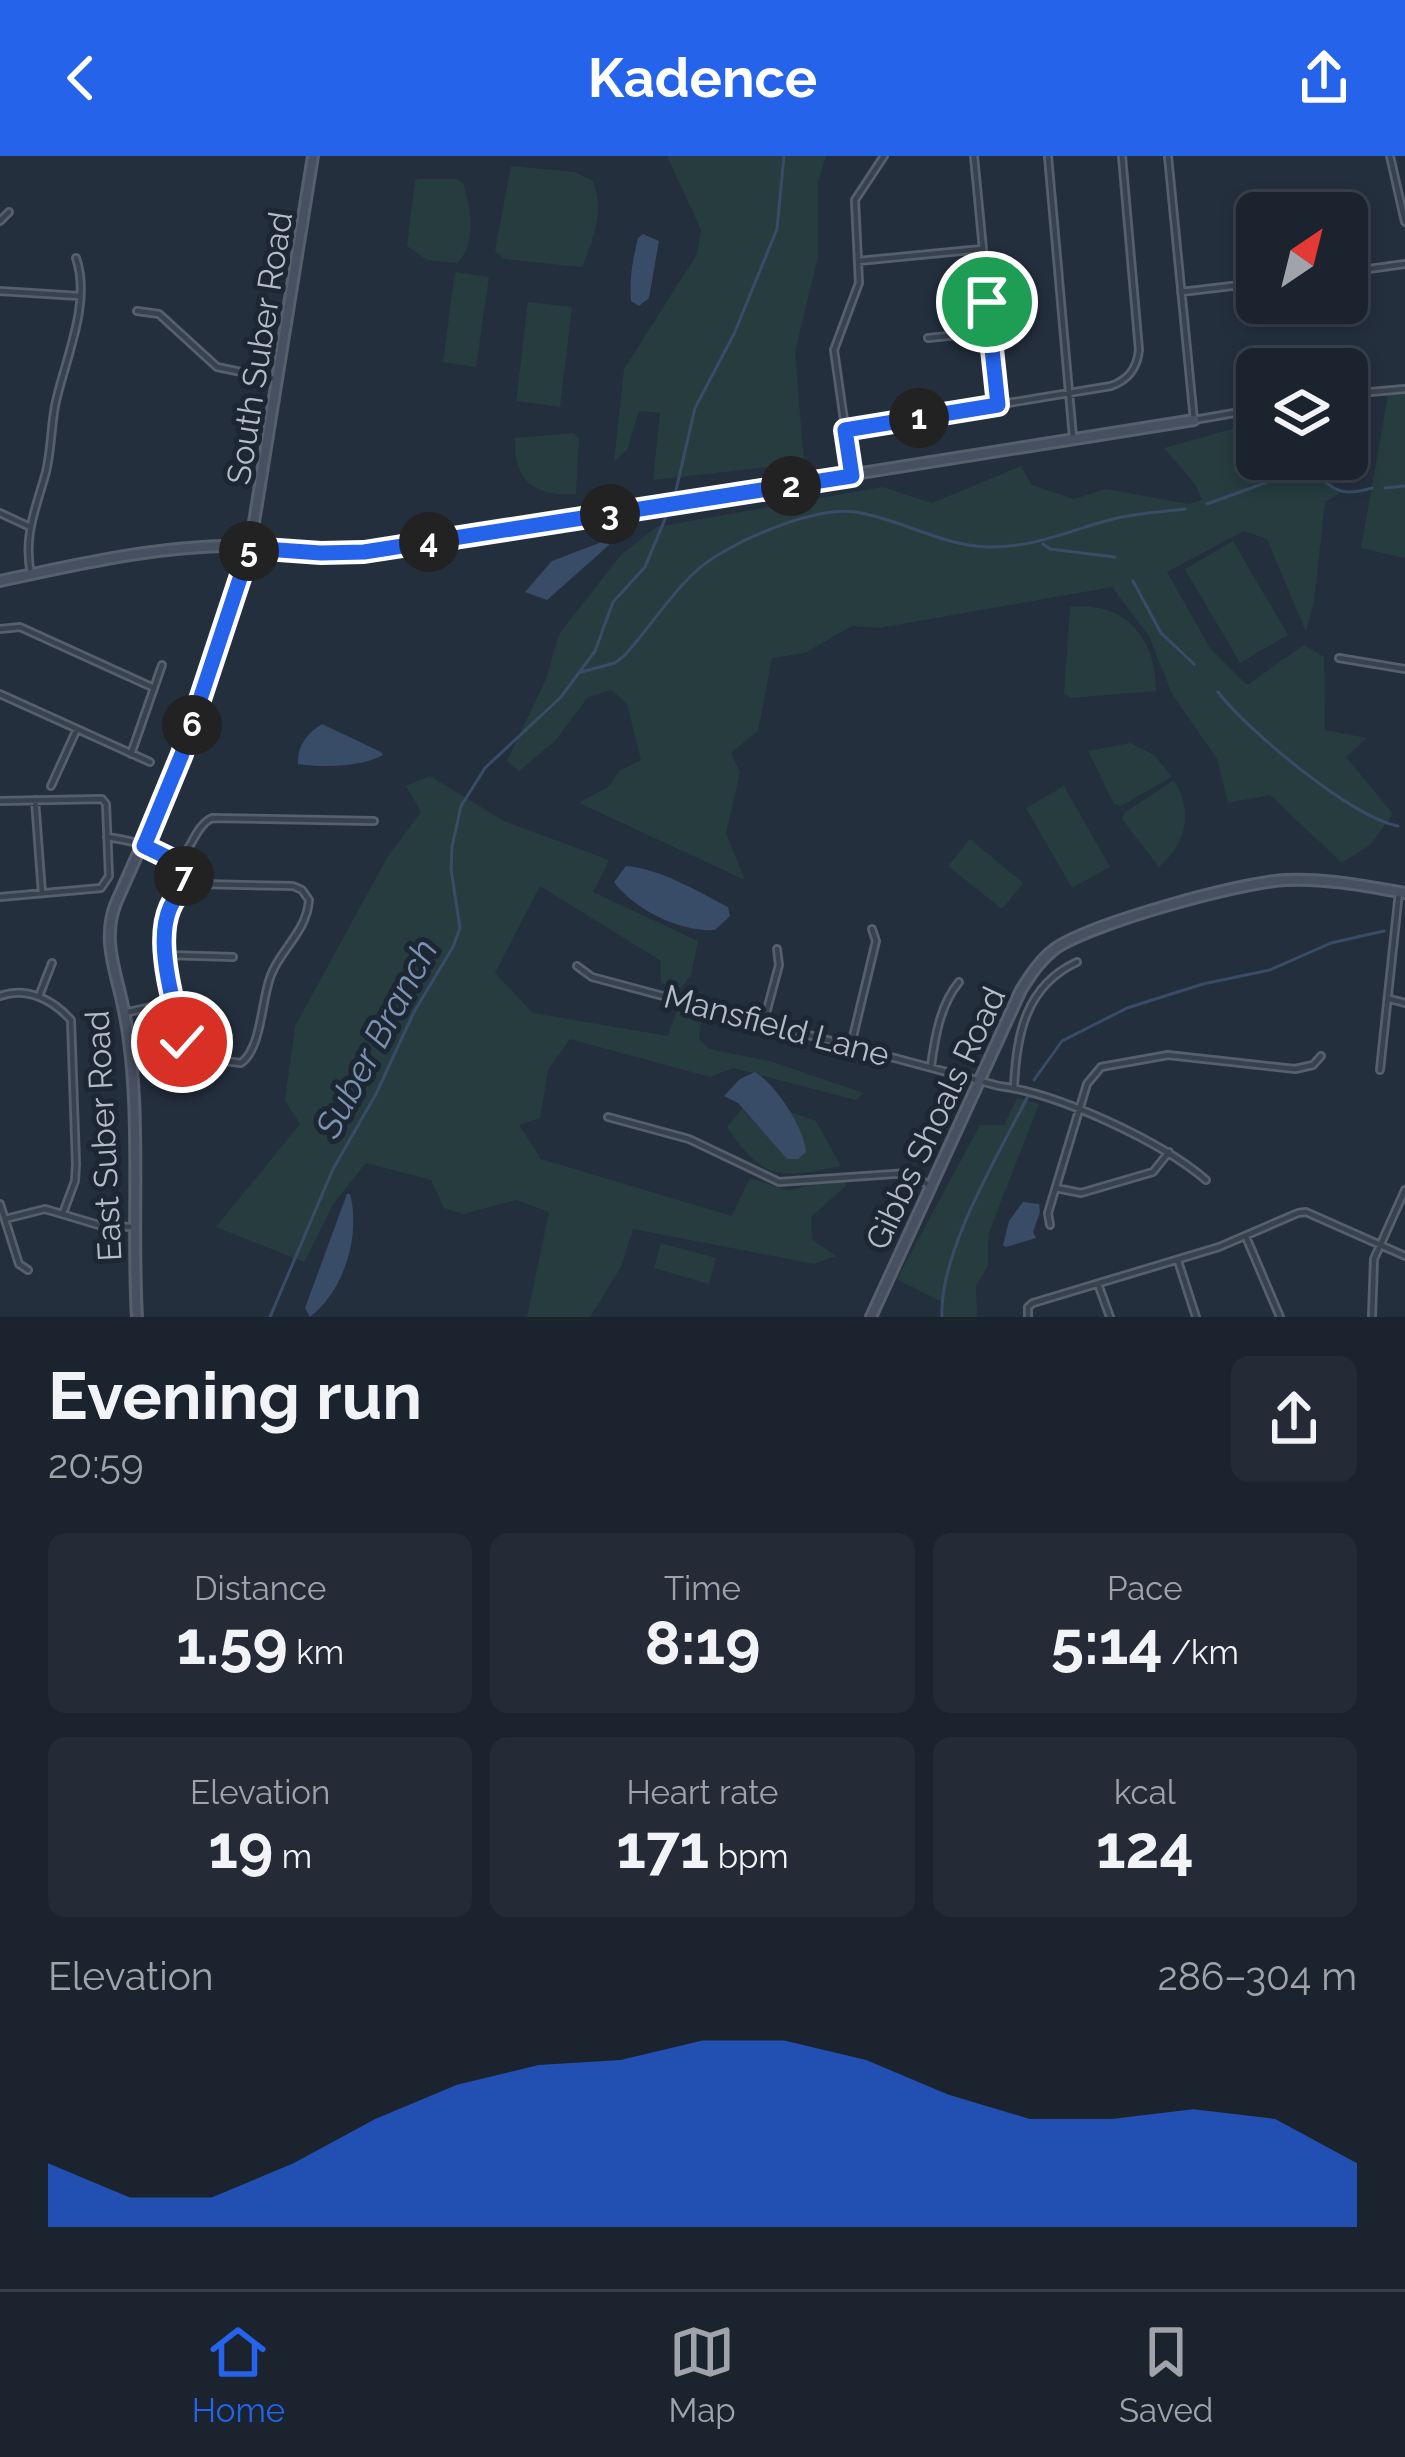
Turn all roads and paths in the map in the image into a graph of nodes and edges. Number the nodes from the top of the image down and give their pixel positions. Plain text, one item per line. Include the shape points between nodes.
1 (313, 156) edge
2 (884, 156) edge
3 (974, 156) edge
4 (1048, 156) edge
5 (1122, 156) edge
6 (1168, 156) edge
7 (1390, 156) edge
8 (1401, 184) edge
9 (9, 212) dead end
10 (0, 221) edge
11 (1405, 222) edge
12 (982, 249) junction
13 (76, 258) dead end
14 (858, 261) junction
15 (1405, 264) edge
16 (1368, 269) edge
17 (1236, 286) edge
18 (0, 291) edge
19 (1181, 292) junction
20 (79, 296) junction
21 (137, 311) dead end
22 (989, 332) junction
23 (928, 338) dead end
24 (280, 380) junction
25 (1405, 388) edge
26 (1368, 392) edge
27 (1070, 394) junction
28 (998, 405) junction
29 (1236, 413) edge
30 (1194, 420) junction
31 (845, 430) junction
32 (1073, 440) junction
33 (852, 476) junction
34 (0, 513) edge
35 (28, 526) junction
36 (250, 548) junction
37 (31, 574) junction
38 (0, 581) edge
39 (0, 629) edge
40 (1339, 658) dead end
41 (163, 665) dead end
42 (1405, 669) edge
43 (154, 688) junction
44 (0, 694) edge
45 (77, 729) junction
46 (131, 754) junction
47 (150, 762) dead end
48 (51, 786) dead end
49 (35, 800) junction
50 (0, 801) edge
51 (374, 821) dead end
52 (107, 837) junction
53 (144, 846) junction
54 (177, 862) junction
55 (188, 886) junction
56 (42, 893) junction
57 (1402, 893) edge
58 (0, 897) edge
59 (872, 929) dead end
60 (777, 949) dead end
61 (166, 955) junction
62 (233, 957) dead end
63 (1076, 962) dead end
64 (52, 963) dead end
65 (578, 966) dead end
66 (959, 982) dead end
67 (0, 996) edge
68 (39, 996) junction
69 (1390, 999) junction
70 (175, 1002) junction
71 (1405, 1003) edge
72 (124, 1012) junction
73 (764, 1021) junction
74 (851, 1045) junction
75 (1321, 1055) dead end
76 (931, 1066) junction
77 (1380, 1070) dead end
78 (980, 1080) junction
79 (1014, 1088) junction
80 (1081, 1112) junction
81 (608, 1117) dead end
82 (1169, 1152) junction
83 (1206, 1180) dead end
84 (929, 1185) junction
85 (1056, 1188) junction
86 (1405, 1190) edge
87 (0, 1204) edge
88 (63, 1213) junction
89 (4, 1219) junction
90 (1050, 1225) dead end
91 (134, 1227) junction
92 (1246, 1237) junction
93 (1380, 1244) junction
94 (1405, 1256) edge
95 (1178, 1261) junction
96 (28, 1270) dead end
97 (1099, 1284) junction
98 (137, 1317) edge
99 (871, 1317) edge
100 (1028, 1317) edge
101 (1110, 1317) edge
102 (1196, 1317) edge
103 (1280, 1317) edge
104 (1372, 1317) edge

1 - 24 street, South Suber Road
2 - 14 street via 855,200
3 - 12 street
4 - 27 street
5 - 27 street via 1139,357 1117,384
6 - 19 street
7 - 8 street
8 - 11 street
9 - 10 street
12 - 14 street
12 - 22 street
13 - 20 street
14 - 31 street via 858,289 834,350
15 - 16 street
17 - 19 street
18 - 20 street
19 - 30 street
20 - 35 street
21 - 24 street via 160,314 217,367
22 - 23 street
22 - 28 street
24 - 36 street, South Suber Road
25 - 26 street
27 - 28 street
27 - 32 street
28 - 31 street
29 - 30 street
30 - 32 street
31 - 33 street
32 - 33 street
33 - 36 street via 364,552
34 - 35 street
35 - 37 street
36 - 37 street via 186,549
36 - 53 street, East Suber Road
37 - 38 street
39 - 43 street via 31,631
40 - 42 street
41 - 43 street
43 - 46 street
44 - 45 street
45 - 46 street
45 - 48 street
46 - 47 street
49 - 50 street
49 - 52 street via 102,799
49 - 56 street
51 - 54 street via 212,818
52 - 53 street
52 - 56 street via 109,876 101,888
53 - 54 street
53 - 72 street, East Suber Road via 109,926
54 - 55 street
55 - 61 street via 165,918
55 - 70 street via 293,886 309,904 272,973 245,1062 188,1055
56 - 58 street
57 - 69 street
57 - 78 street, Gibbs Shoals Road via 1271,881 1071,939 1030,976
59 - 74 street via 876,941
60 - 73 street
61 - 62 street
61 - 70 street
63 - 79 street via 1040,988 1024,1018
64 - 68 street
65 - 73 street, Mansfield Lane via 592,977
66 - 76 street via 942,1012
67 - 68 street
68 - 88 street via 71,1020 76,1164
69 - 71 street
69 - 77 street
70 - 72 street
72 - 91 street, East Suber Road
73 - 74 street, Mansfield Lane
74 - 76 street, Mansfield Lane
75 - 80 street via 1295,1069 1168,1055 1108,1064 1087,1084
76 - 78 street, Mansfield Lane
78 - 79 street, Mansfield Lane
78 - 84 street, Gibbs Shoals Road
79 - 80 street, Mansfield Lane
80 - 82 street, Mansfield Lane
80 - 85 street
81 - 84 street via 689,1139 779,1181 908,1173
82 - 83 street, Mansfield Lane
82 - 85 street via 1153,1172 1081,1192
84 - 99 street, Gibbs Shoals Road
85 - 90 street
86 - 93 street
87 - 89 street
88 - 89 street
88 - 91 street
89 - 96 street
91 - 98 street, East Suber Road
92 - 93 street via 1306,1212
92 - 95 street
92 - 103 street
93 - 94 street
93 - 104 street
95 - 97 street
95 - 102 street
97 - 100 street via 1033,1303
97 - 101 street

